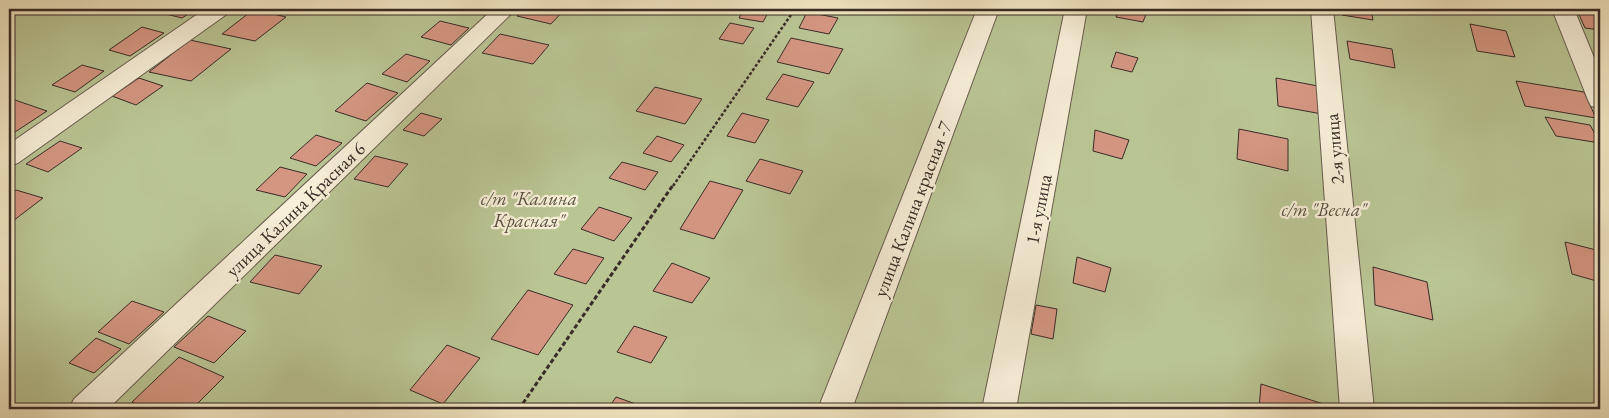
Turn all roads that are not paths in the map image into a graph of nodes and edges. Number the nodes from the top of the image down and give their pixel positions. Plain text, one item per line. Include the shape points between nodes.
1 (219, 9) edge
2 (505, 9) edge
3 (988, 9) edge
4 (1076, 9) edge
5 (1322, 9) edge
6 (1563, 9) edge
7 (1600, 100) edge
8 (9, 157) edge
9 (86, 409) edge
10 (835, 409) edge
11 (999, 409) edge
12 (1357, 409) edge

1 - 8 street
2 - 9 street, улица Калина Красная 6
3 - 10 street, улица Калина красная -7
4 - 11 street, 1-я улица
5 - 12 street, 2-я улица
6 - 7 street

